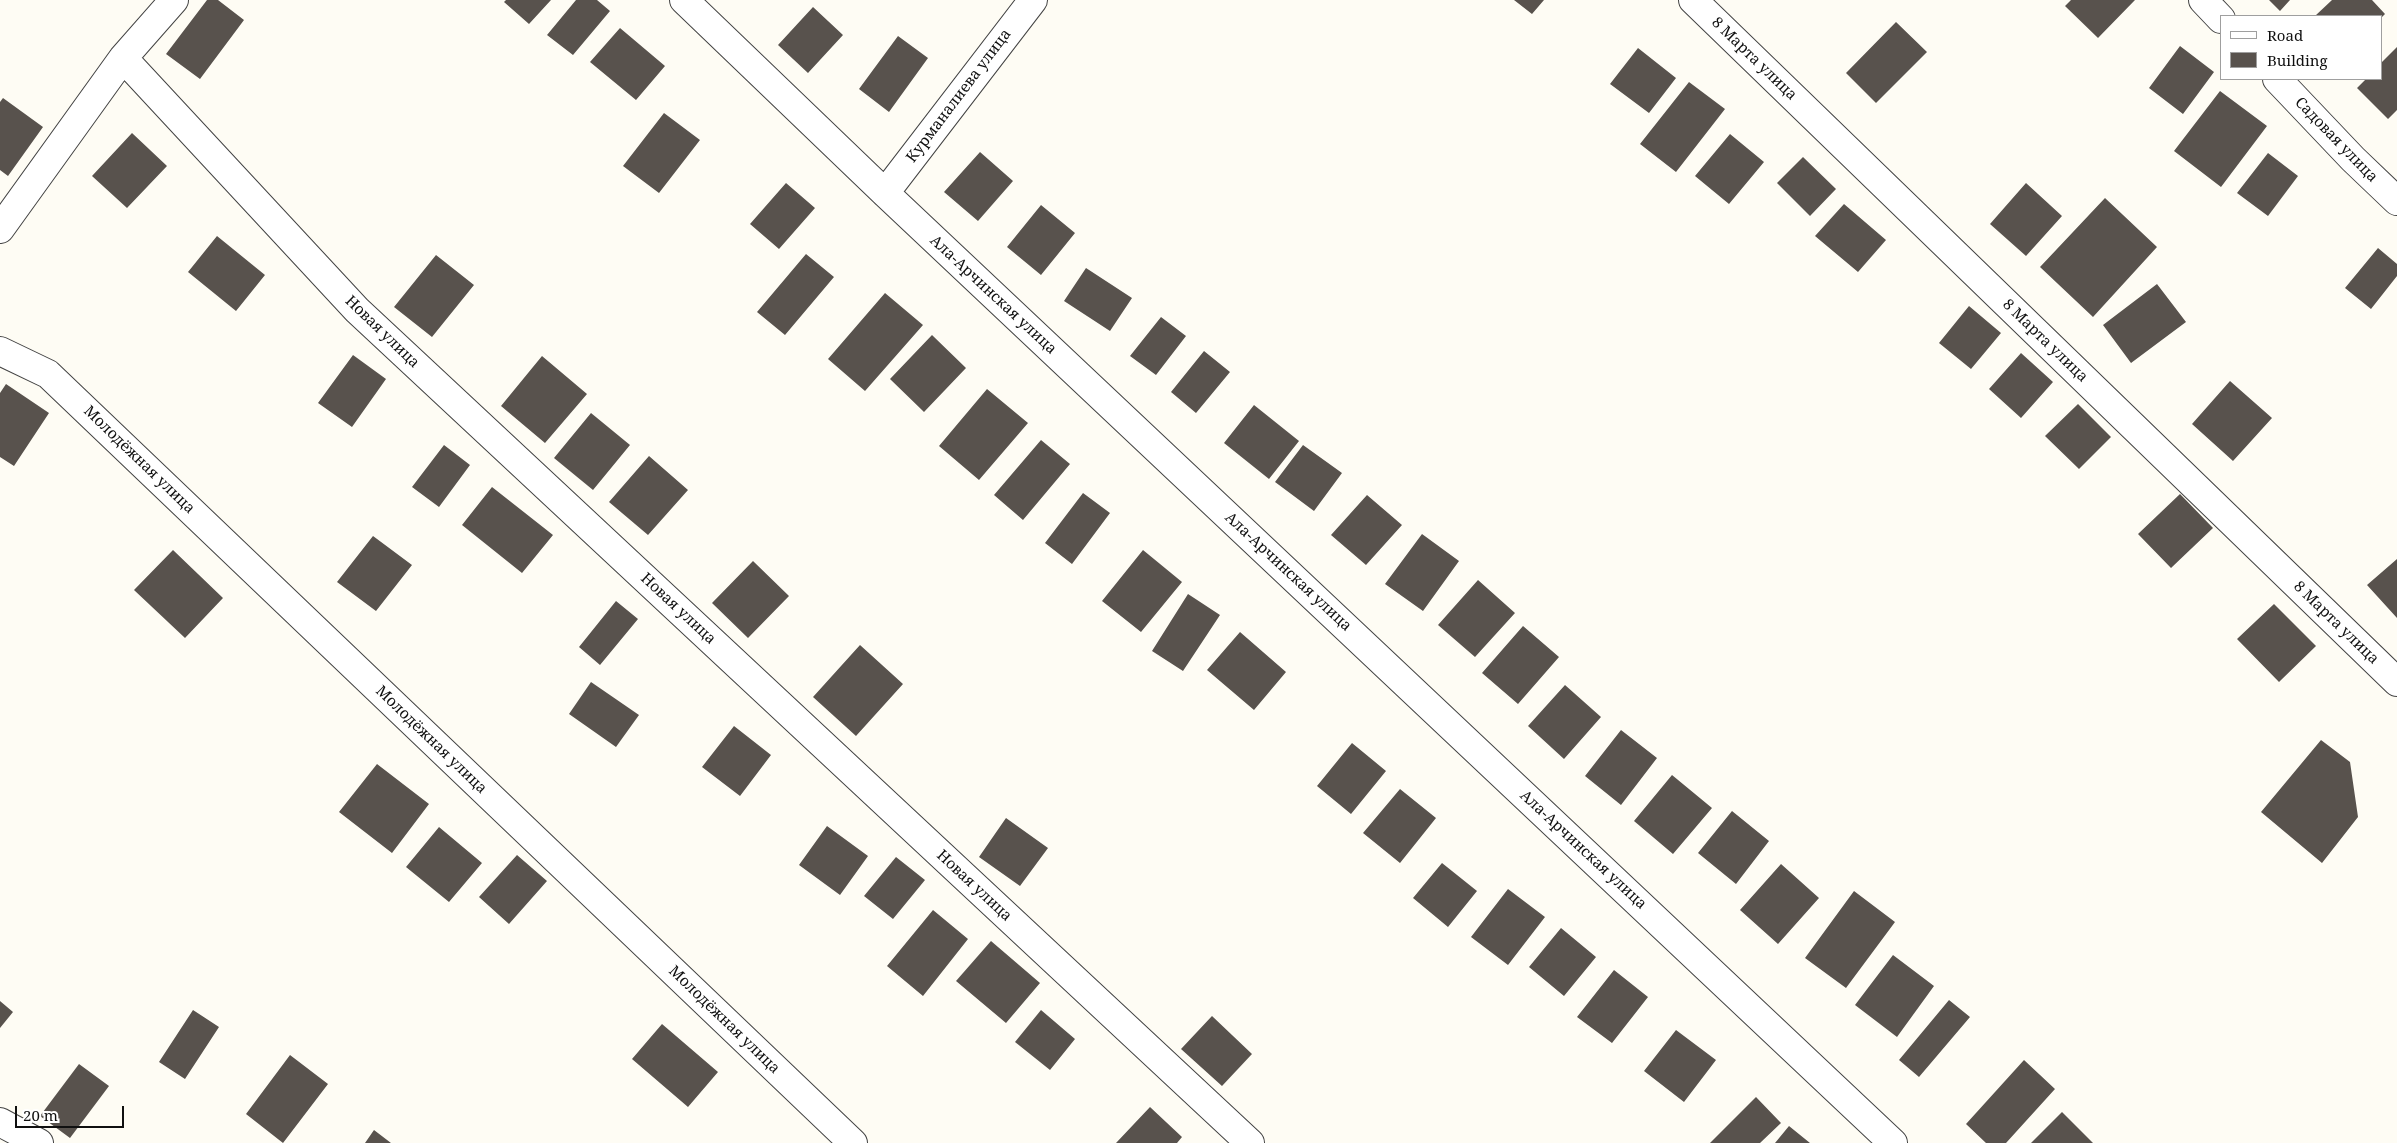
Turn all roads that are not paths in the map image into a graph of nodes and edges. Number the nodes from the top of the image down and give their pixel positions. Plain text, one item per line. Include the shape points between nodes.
1 (174, 0) edge
2 (684, 0) edge
3 (1033, 0) edge
4 (1692, 0) edge
5 (2203, 0) edge
6 (2220, 18) edge
7 (123, 58) junction
8 (2278, 80) edge
9 (885, 193) junction
10 (2397, 201) edge
11 (0, 229) edge
12 (0, 351) edge
13 (2397, 682) edge
14 (0, 1122) edge
15 (39, 1143) edge
16 (853, 1143) edge
17 (1250, 1143) edge
18 (1893, 1143) edge

1 - 7 street
2 - 9 street, Ала-Арчинская улица
3 - 9 street, Курманалиева улица
4 - 13 street, 8 Марта улица
5 - 6 street
7 - 11 street
7 - 17 street, Новая улица via 357,310
8 - 10 street, Садовая улица via 2353,160
9 - 18 street, Ала-Арчинская улица
12 - 16 street, Молодёжная улица via 48,374
14 - 15 street

